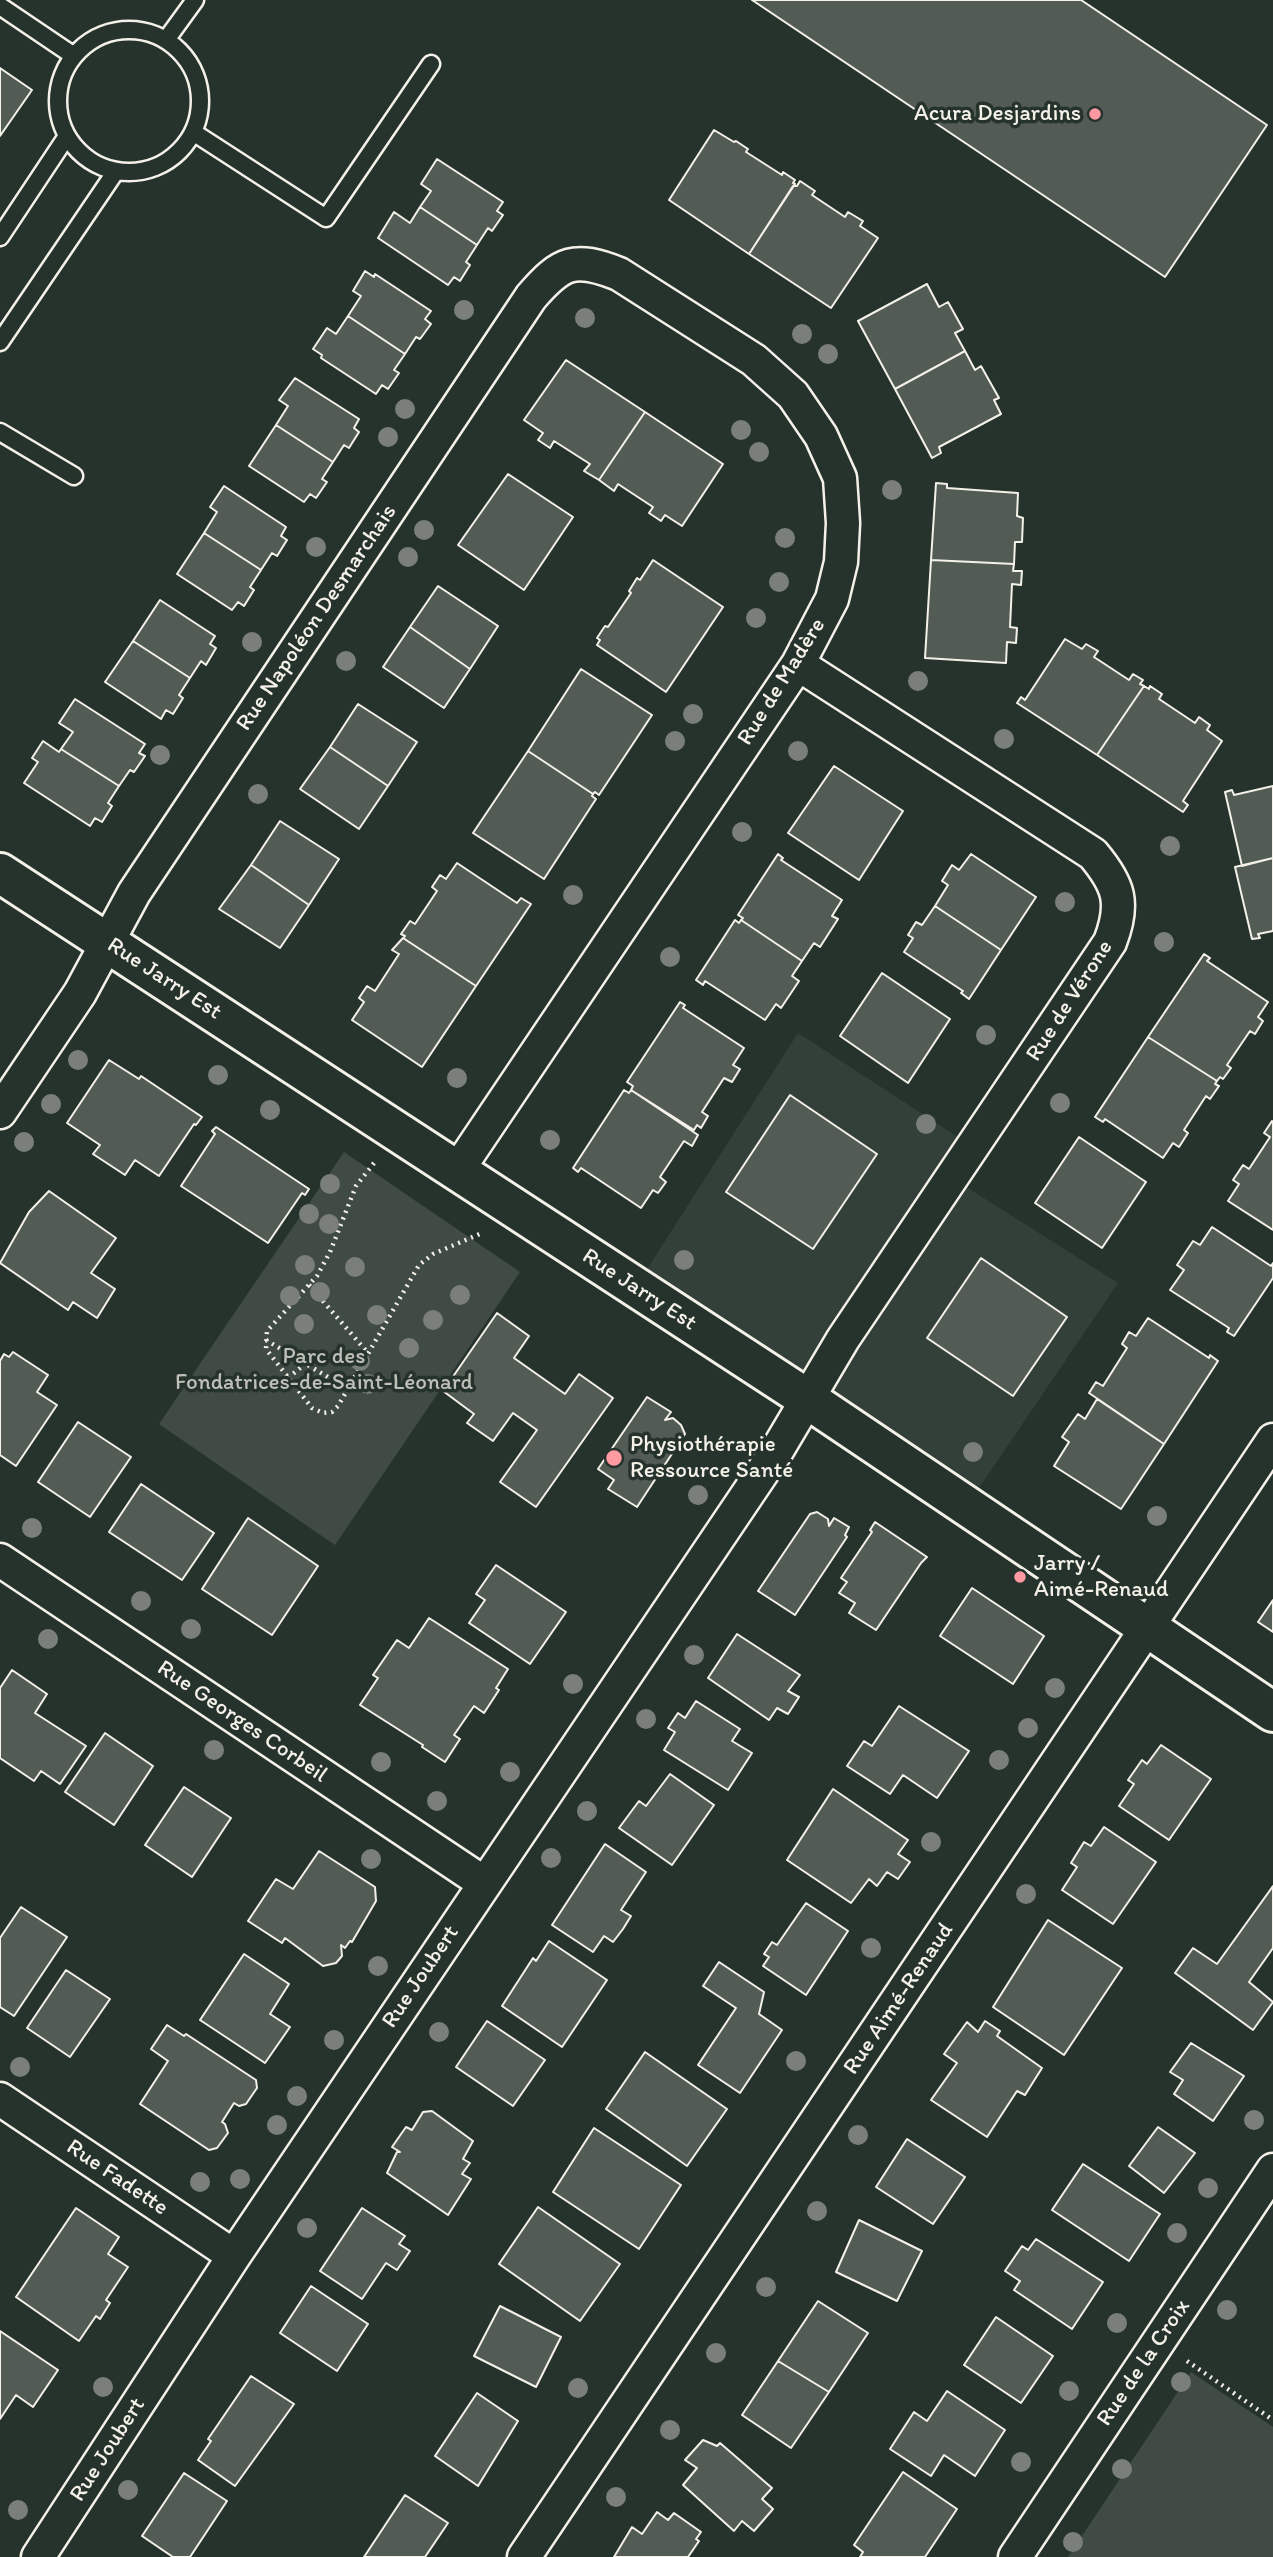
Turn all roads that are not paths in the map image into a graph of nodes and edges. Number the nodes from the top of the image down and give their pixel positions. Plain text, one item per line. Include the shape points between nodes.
1 (195, 0) edge
2 (0, 6) edge
3 (166, 40) junction
4 (74, 56) junction
5 (431, 64) dead end
6 (193, 132) junction
7 (67, 136) junction
8 (116, 171) junction
9 (0, 237) edge
10 (531, 297) joint
11 (0, 342) edge
12 (0, 432) edge
13 (74, 476) dead end
14 (798, 664) junction
15 (0, 873) edge
16 (107, 942) junction
17 (0, 1112) edge
18 (457, 1171) junction
19 (806, 1398) junction
20 (1273, 1440) edge
21 (0, 1560) edge
22 (1148, 1628) junction
23 (1273, 1712) edge
24 (484, 1883) junction
25 (0, 2099) edge
26 (1273, 2170) edge
27 (234, 2256) junction
28 (38, 2557) edge
29 (524, 2557) edge
30 (1015, 2557) edge

1 - 3 lane
2 - 4 lane
3 - 4 lane via 127,29 88,42
3 - 6 lane via 183,53 200,91 200,112
4 - 7 lane via 62,79 58,104
5 - 6 lane via 326,219
6 - 8 lane via 169,160 135,172
7 - 8 lane via 83,155
7 - 9 lane
8 - 11 lane
10 - 14 street, Rue de Madère via 550,275 573,263 596,265 619,274 754,360 793,394 821,436 840,478 843,523 841,562 832,600
10 - 16 street, Rue Napoléon Desmarchais via 142,881
12 - 13 lane
14 - 18 street, Rue de Madère
14 - 19 street, Rue de Vérone via 1093,854 1118,895 1119,919 1110,942
15 - 16 street, Rue Jarry Est
16 - 17 street via 80,993
16 - 18 street, Rue Jarry Est
18 - 19 street, Rue Jarry Est
19 - 22 street, Rue Jarry Est
19 - 24 street, Rue Joubert via 776,1452
20 - 22 street, Rue Aimé-Renaud
21 - 24 street, Rue Georges Corbeil
22 - 23 street, Rue Jarry Est
22 - 29 street, Rue Aimé-Renaud
24 - 27 street, Rue Joubert
25 - 27 street, Rue Fadette
26 - 30 street, Rue de la Croix
27 - 28 street, Rue Joubert

